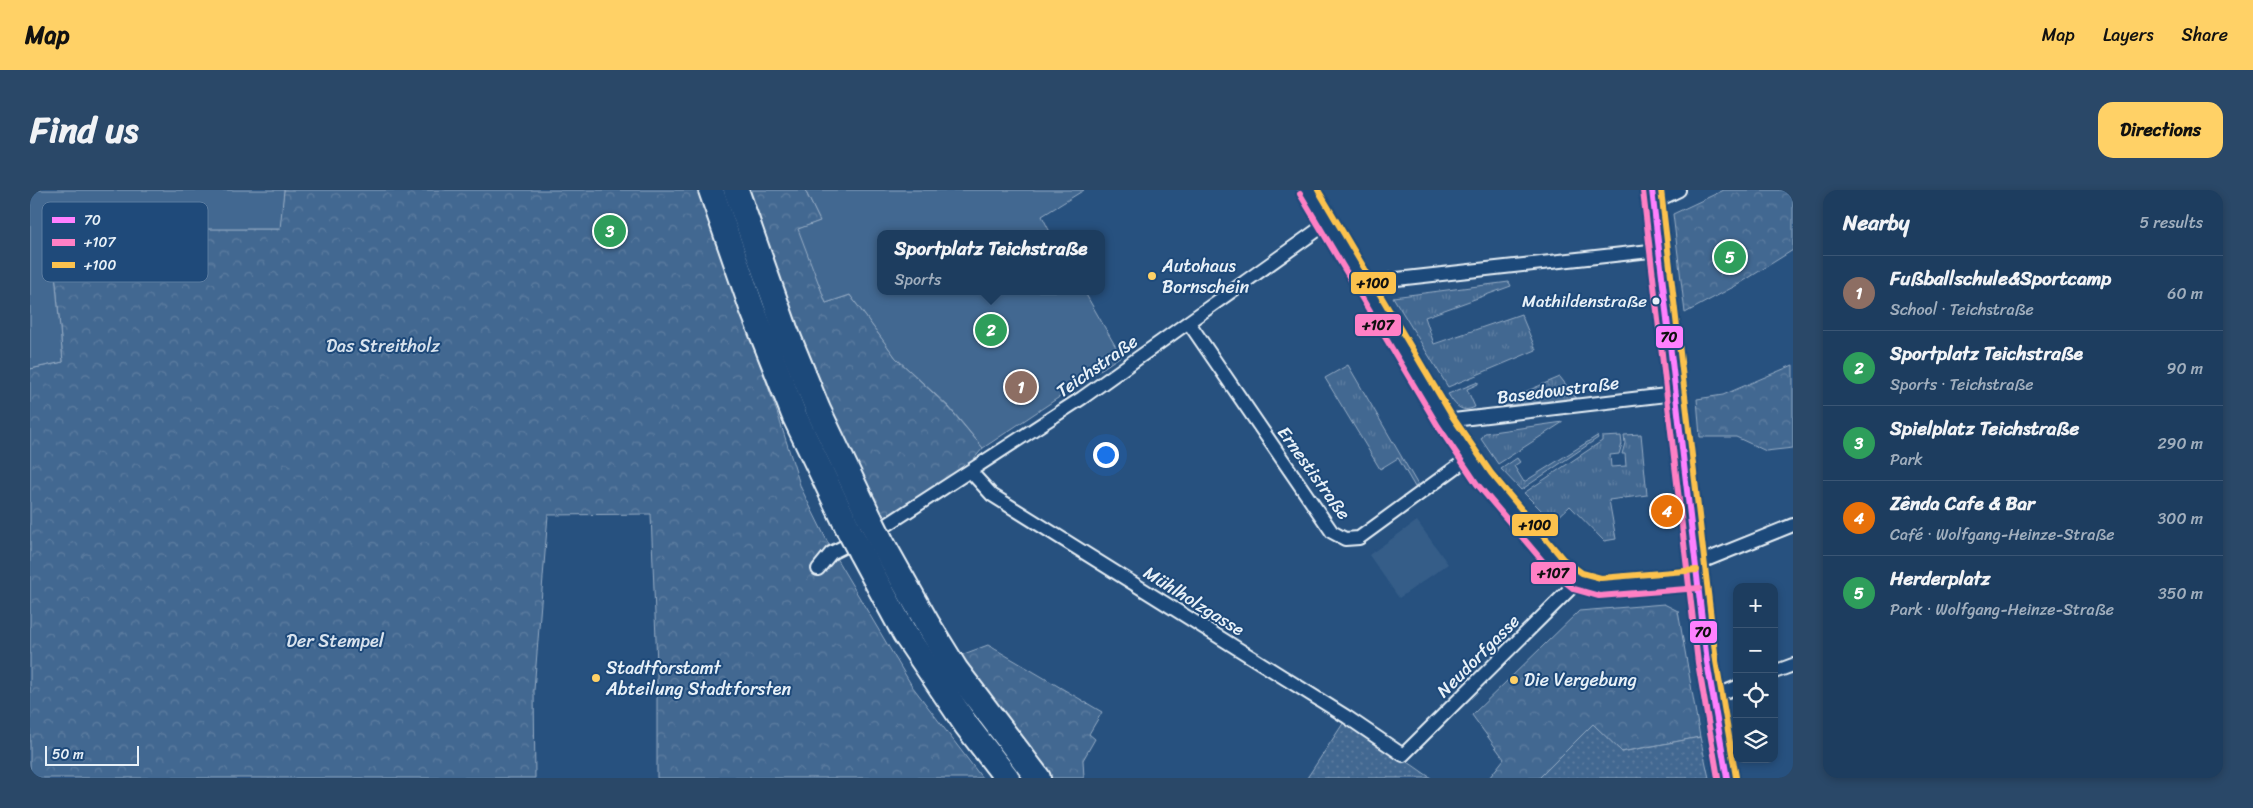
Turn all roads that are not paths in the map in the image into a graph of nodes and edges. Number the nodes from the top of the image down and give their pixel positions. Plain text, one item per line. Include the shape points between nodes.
1 (711, 190) edge
2 (736, 190) edge
3 (1308, 190) edge
4 (1680, 190) edge
5 (1653, 196) edge
6 (1326, 224) junction
7 (1659, 250) junction
8 (1361, 283) junction
9 (1189, 323) junction
10 (1675, 394) junction
11 (1445, 421) junction
12 (1470, 457) junction
13 (971, 472) junction
14 (1793, 525) edge
15 (878, 530) junction
16 (851, 543) junction
17 (818, 569) dead end
18 (1697, 571) junction
19 (1578, 581) junction
20 (1793, 665) edge
21 (1778, 671) edge
22 (1733, 688) edge
23 (1713, 696) junction
24 (1403, 755) joint
25 (1007, 778) edge
26 (1038, 778) edge
27 (1727, 778) edge

1 - 16 highway via 795,417
2 - 15 highway via 785,329 818,410
3 - 6 street
4 - 5 street
5 - 7 street
6 - 8 street
6 - 9 street, Teichstraße
7 - 8 street
7 - 10 street
8 - 11 street
9 - 12 street, Ernestistraße via 1332,532 1345,539 1359,538
9 - 13 street, Teichstraße
10 - 11 street, Basedowstraße
10 - 18 street
11 - 12 street
12 - 19 street via 1557,565
13 - 15 street, Teichstraße
13 - 24 street, Mühlholzgasse via 992,495
14 - 18 street
15 - 26 highway via 956,670
16 - 17 street via 831,554
16 - 25 highway via 905,634 967,726
18 - 19 street via 1600,587
18 - 23 street
19 - 24 street, Neudorfgasse
20 - 21 street
22 - 23 street
23 - 27 street

